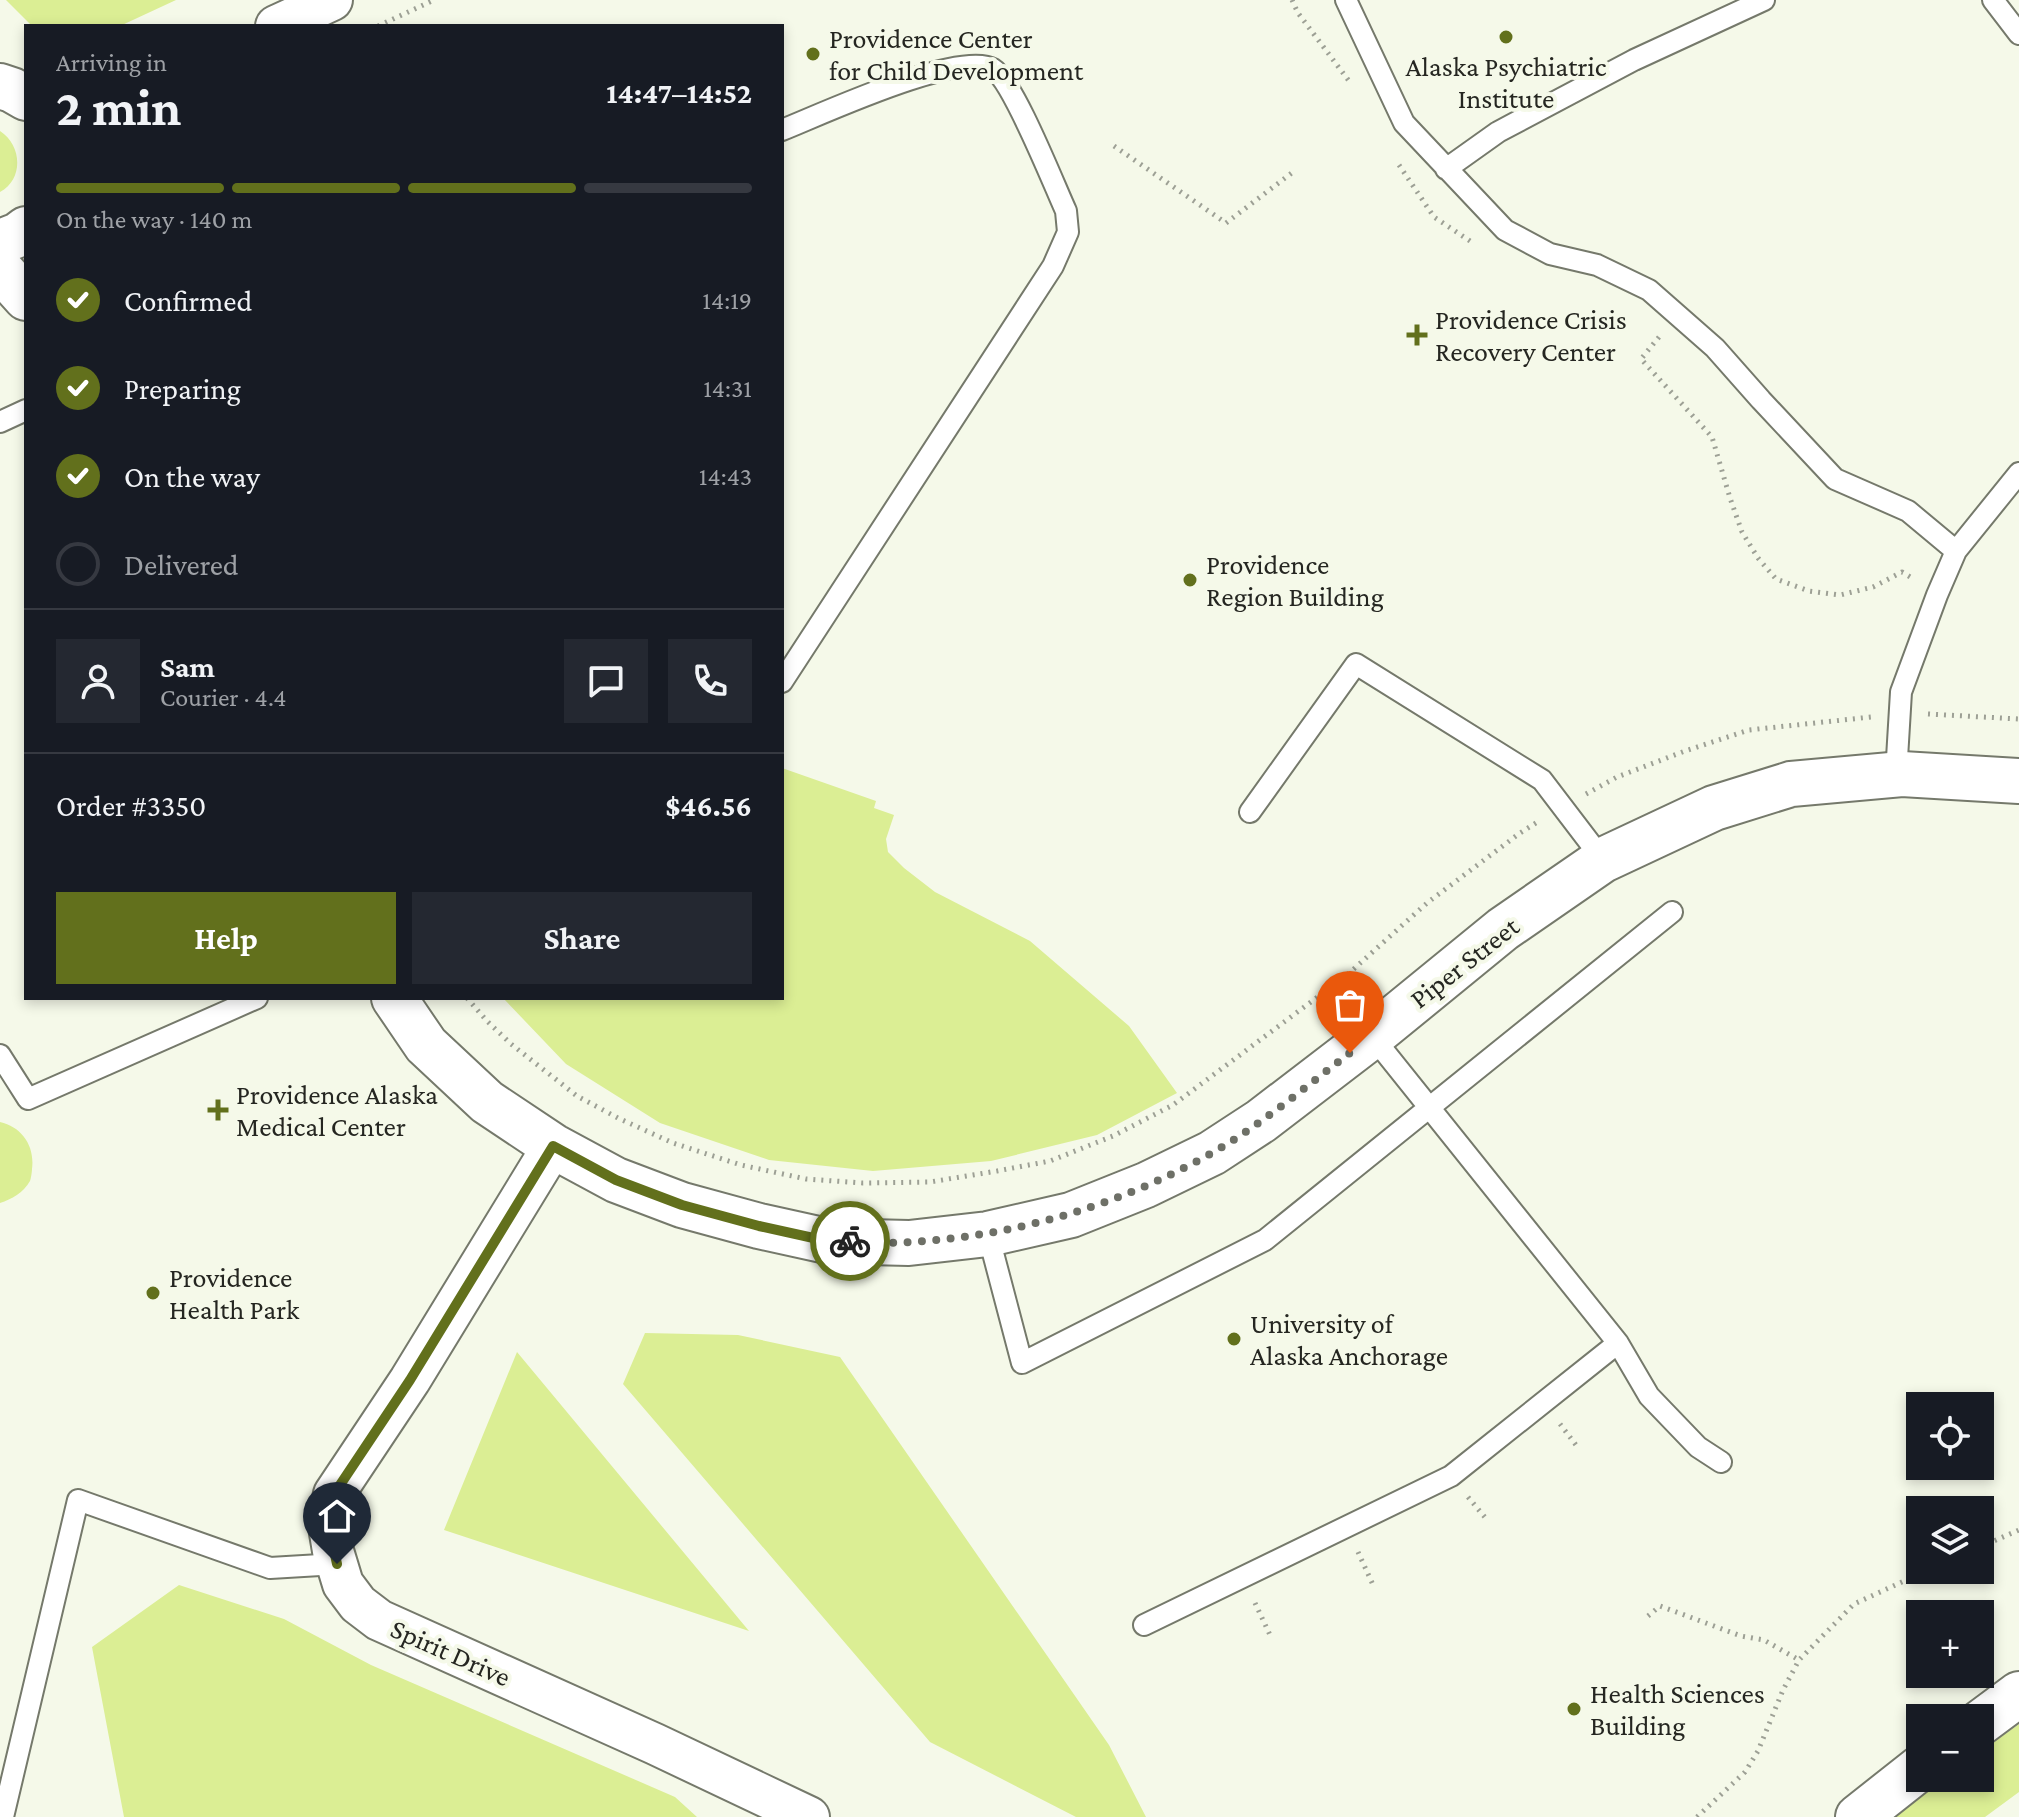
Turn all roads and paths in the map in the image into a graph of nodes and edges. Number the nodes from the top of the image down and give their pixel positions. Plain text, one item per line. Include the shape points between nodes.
1 (332, 0) edge
2 (434, 0) edge
3 (1292, 0) edge
4 (1346, 0) edge
5 (1764, 0) edge
6 (1993, 0) edge
7 (280, 24) edge
8 (382, 24) edge
9 (2019, 34) edge
10 (0, 86) edge
11 (1357, 91) dead end
12 (24, 97) edge
13 (784, 129) edge
14 (1114, 146) dead end
15 (1395, 157) dead end
16 (1446, 169) junction
17 (1293, 172) dead end
18 (24, 230) edge
19 (0, 242) edge
20 (1485, 251) dead end
21 (0, 269) edge
22 (24, 296) edge
23 (1650, 328) dead end
24 (24, 411) edge
25 (0, 422) edge
26 (2019, 473) edge
27 (1956, 551) junction
28 (1902, 572) dead end
29 (784, 679) edge
30 (1900, 712) junction
31 (2019, 719) edge
32 (1896, 775) junction
33 (2019, 781) edge
34 (1562, 807) junction
35 (1250, 812) dead end
36 (1603, 860) junction
37 (1672, 912) dead end
38 (252, 1000) edge
39 (395, 1000) edge
40 (469, 1000) edge
41 (1372, 1036) junction
42 (0, 1055) edge
43 (1430, 1107) junction
44 (553, 1146) junction
45 (988, 1234) junction
46 (1618, 1343) junction
47 (1721, 1462) dead end
48 (1346, 1527) junction
49 (2019, 1530) edge
50 (1994, 1541) edge
51 (337, 1564) junction
52 (1906, 1580) edge
53 (1374, 1587) dead end
54 (1648, 1616) dead end
55 (1144, 1625) dead end
56 (1799, 1660) junction
57 (2019, 1694) edge
58 (1994, 1713) edge
59 (1906, 1779) edge
60 (3, 1817) edge
61 (809, 1817) edge
62 (1697, 1817) edge
63 (1858, 1817) edge

1 - 7 street
2 - 8 path
3 - 11 path
4 - 16 lane via 1404,123
5 - 16 lane via 1607,74 1498,132
6 - 9 lane
10 - 12 street
13 - 29 lane via 947,68 993,69 1012,91 1066,211 1068,232 1046,278
14 - 17 path via 1226,223
15 - 20 path via 1434,217
16 - 27 lane via 1505,230 1550,254 1597,265 1649,290 1715,348 1835,479 1908,511
18 - 19 street
21 - 22 street
23 - 28 path via 1659,337 1641,359 1712,437 1742,532 1776,579 1840,595
24 - 25 lane
26 - 27 lane
27 - 30 lane via 1901,692
30 - 31 path
30 - 32 lane
30 - 34 path via 1749,730 1617,777
32 - 33 street, Piper Street
32 - 36 street, Piper Street via 1791,784 1714,808
34 - 35 lane via 1542,780 1356,664
34 - 36 lane
34 - 40 path via 1480,862 1347,975 1173,1105 1050,1161 997,1171 930,1182 806,1179 673,1143 577,1096 511,1044
36 - 41 street, Piper Street via 1503,929
37 - 43 lane
38 - 42 lane via 28,1099
39 - 44 street, Piper Street via 426,1045 487,1102
41 - 43 lane
41 - 45 street, Piper Street via 1212,1153 1071,1215
43 - 45 lane via 1265,1240 1022,1363
43 - 46 lane
44 - 45 street, Piper Street via 616,1180 682,1205 827,1241 909,1243
44 - 51 street, Spirit Drive via 334,1494 328,1521
46 - 47 lane via 1649,1396 1698,1447
46 - 48 lane via 1451,1476
48 - 53 path
48 - 55 lane
49 - 50 path
51 - 60 lane via 270,1568 78,1500
51 - 61 street, Spirit Drive via 343,1584 379,1620
52 - 56 path via 1854,1604
54 - 56 path via 1660,1606 1764,1640
56 - 62 path via 1745,1772
57 - 58 street
59 - 63 street

